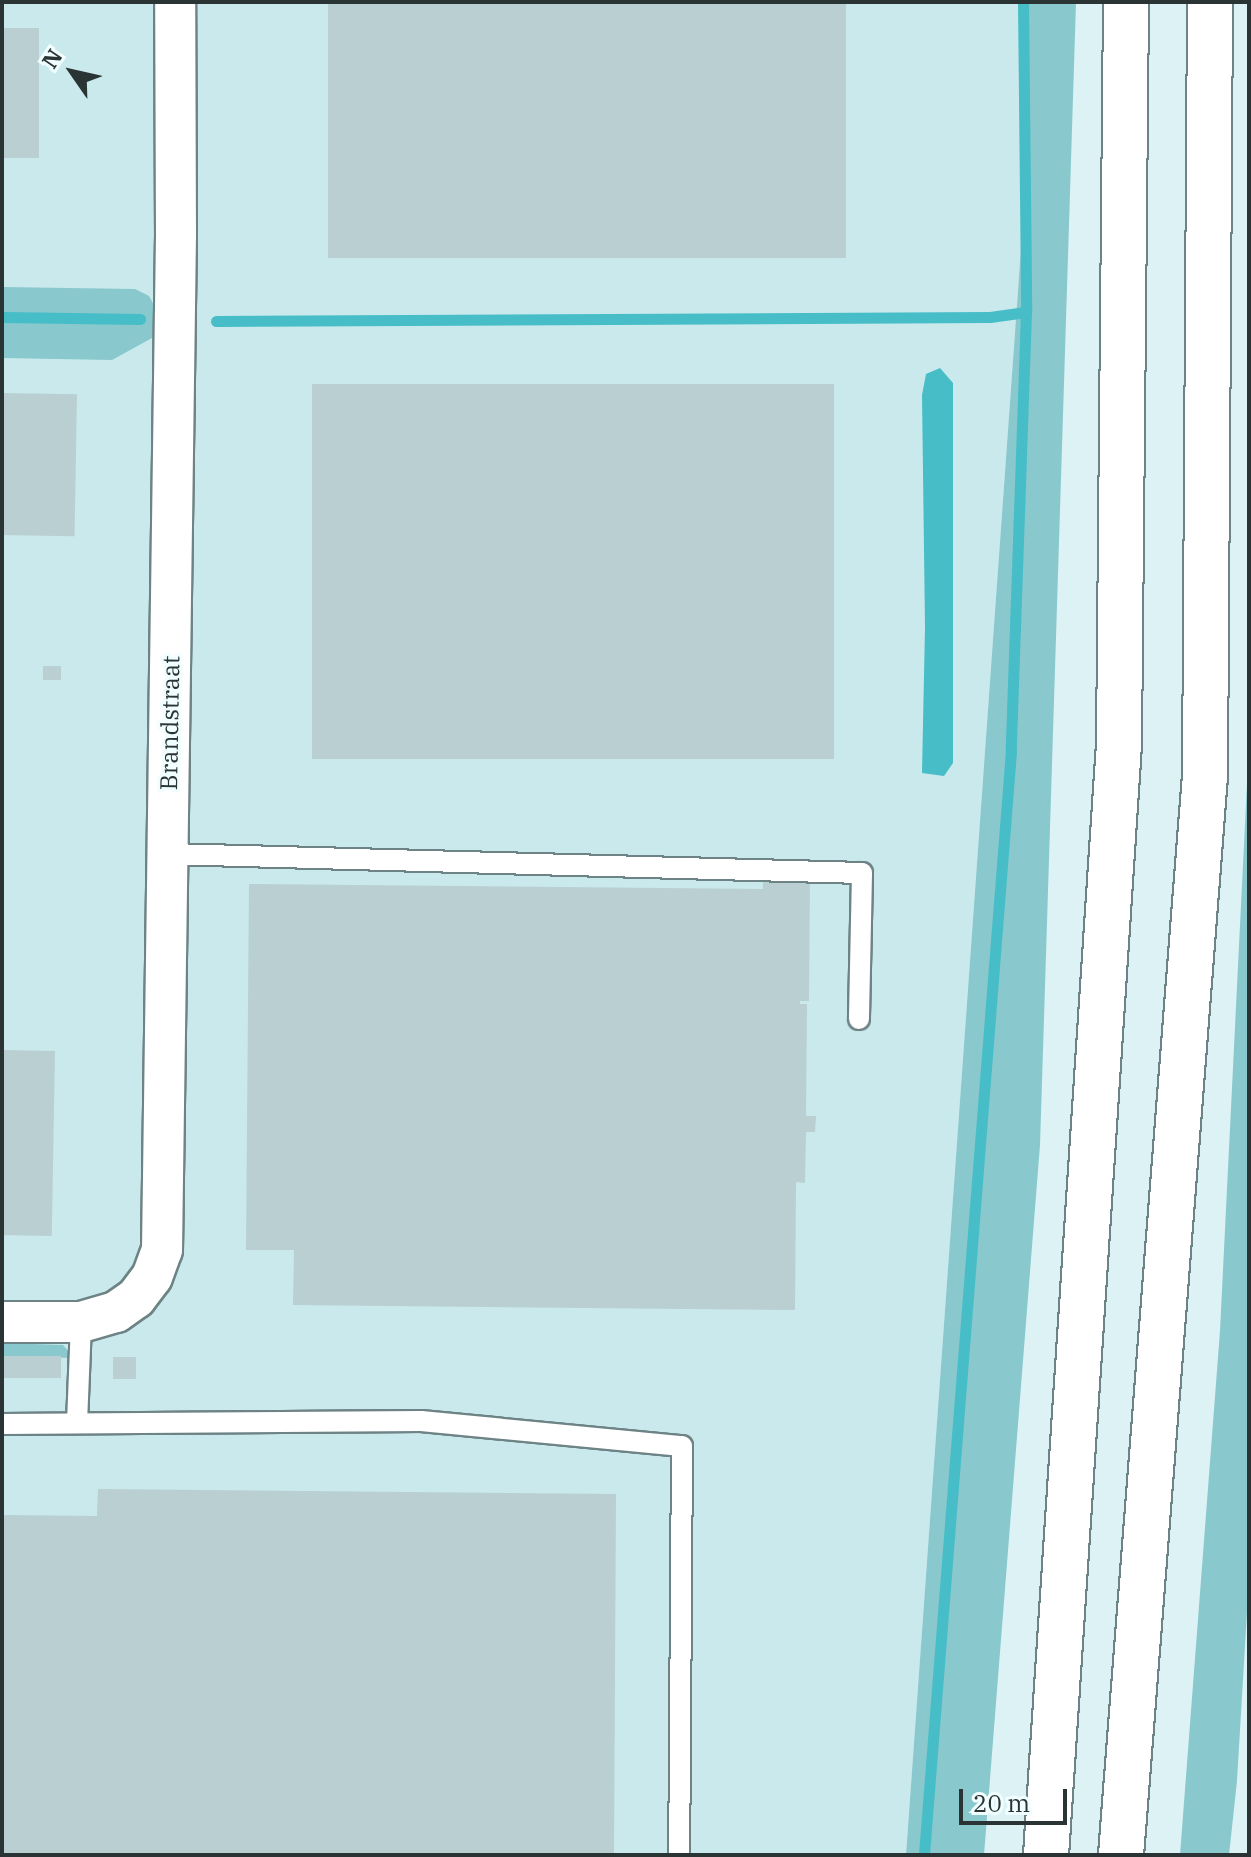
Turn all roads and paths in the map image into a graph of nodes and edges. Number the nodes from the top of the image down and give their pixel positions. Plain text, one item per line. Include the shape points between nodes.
1 (175, 2) edge
2 (1126, 2) edge
3 (1210, 2) edge
4 (169, 854) junction
5 (859, 1019) dead end
6 (2, 1322) edge
7 (81, 1322) junction
8 (77, 1423) junction
9 (2, 1424) edge
10 (679, 1855) edge
11 (1046, 1855) edge
12 (1121, 1855) edge

1 - 4 street, Brandstraat
2 - 11 highway via 1119,744
3 - 12 highway via 1205,776
4 - 5 lane via 862,873
4 - 7 street, Brandstraat via 162,1250 152,1277 136,1298 116,1312
6 - 7 street, Brandstraat
7 - 8 lane
8 - 9 lane
8 - 10 lane via 421,1421 682,1446

